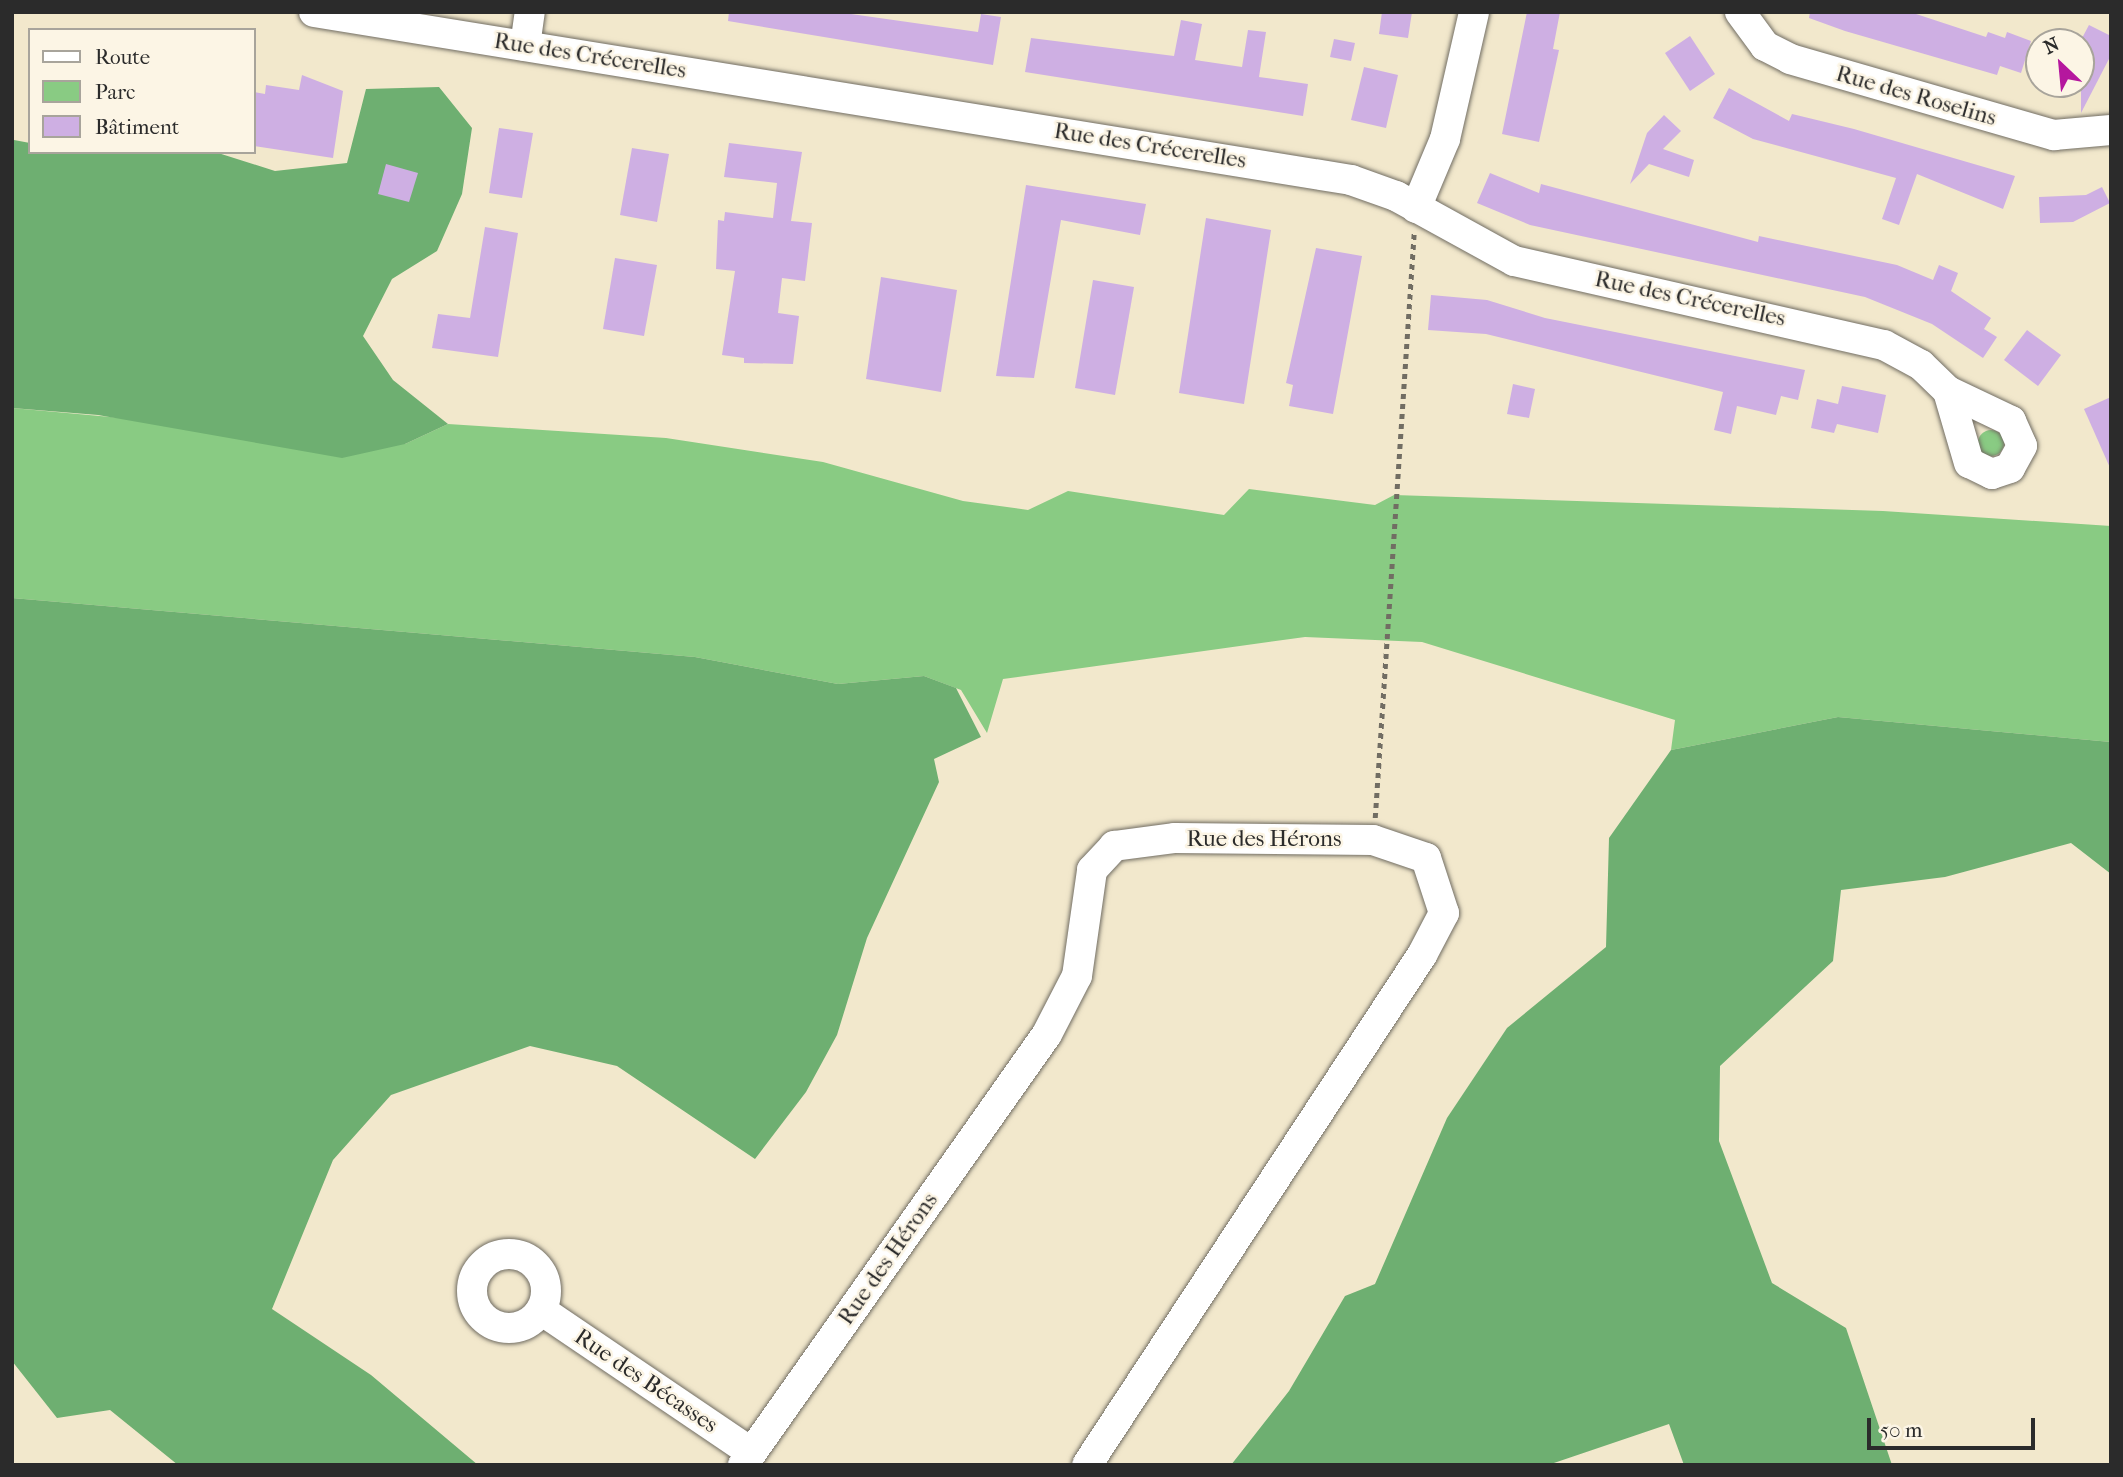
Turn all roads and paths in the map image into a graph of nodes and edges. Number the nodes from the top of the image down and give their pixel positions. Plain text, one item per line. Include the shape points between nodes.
1 (314, 12) edge
2 (530, 12) edge
3 (1474, 12) edge
4 (1740, 12) edge
5 (524, 46) junction
6 (2111, 130) edge
7 (1416, 208) junction
8 (1948, 391) dead end
9 (1373, 840) junction
10 (541, 1310) dead end
11 (747, 1458) edge
12 (1087, 1465) edge

1 - 5 street, Rue des Crécerelles
2 - 5 street
3 - 7 street via 1445,139
4 - 6 street, Rue des Roselins via 1765,46 1790,59 2054,135
5 - 7 street, Rue des Crécerelles via 1326,175 1375,187
7 - 8 street, Rue des Crécerelles via 1477,246 1529,266 1863,337 1905,354
7 - 9 path
9 - 11 street, Rue des Hérons via 1175,838 1114,846 1092,870 1077,976 1047,1034
9 - 12 street, Rue des Hérons via 1426,858 1444,913
10 - 11 street, Rue des Bécasses

